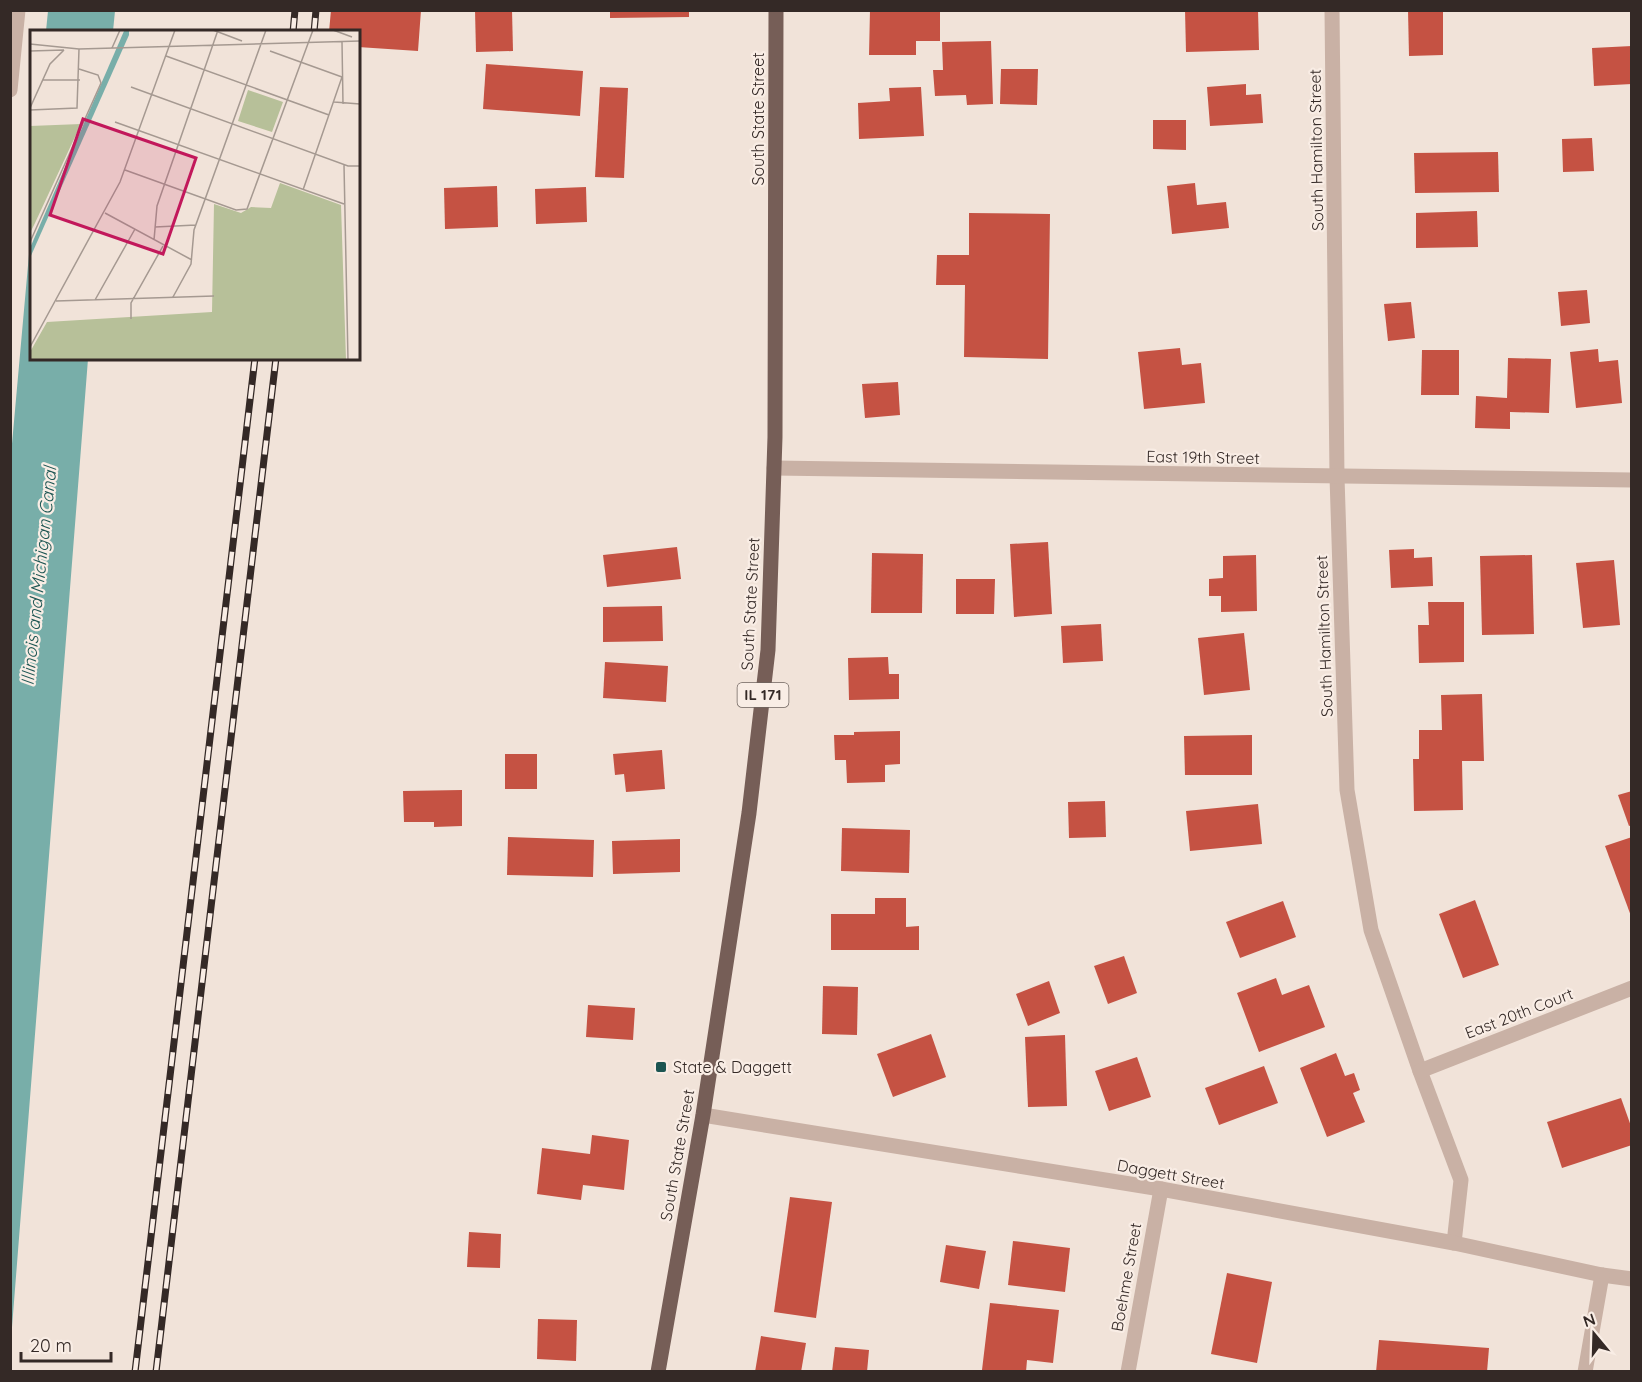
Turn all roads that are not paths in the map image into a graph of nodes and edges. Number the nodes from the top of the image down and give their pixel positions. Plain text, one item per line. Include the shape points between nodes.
1 (18, 10) edge
2 (776, 10) edge
3 (1332, 10) edge
4 (10, 90) edge
5 (774, 468) junction
6 (1337, 477) junction
7 (1632, 480) edge
8 (1632, 988) edge
9 (1420, 1071) junction
10 (703, 1115) junction
11 (1161, 1190) junction
12 (1454, 1243) junction
13 (1602, 1275) junction
14 (1632, 1279) edge
15 (658, 1371) edge
16 (1128, 1371) edge
17 (1585, 1371) edge

1 - 4 street
2 - 5 main road, South State Street / IL 171
3 - 6 street, South Hamilton Street
5 - 6 street, East 19th Street
5 - 10 main road, South State Street / IL 171 via 768,650 749,813
6 - 7 street, East 19th Street
6 - 9 street, South Hamilton Street via 1347,790 1371,930
8 - 9 street, East 20th Court
9 - 12 street, South Hamilton Street via 1461,1180
10 - 11 street, Daggett Street
10 - 15 main road, South State Street / IL 171
11 - 12 street, Daggett Street
11 - 16 street, Boehme Street
12 - 13 street, Daggett Street
13 - 14 street, Daggett Street
13 - 17 street

